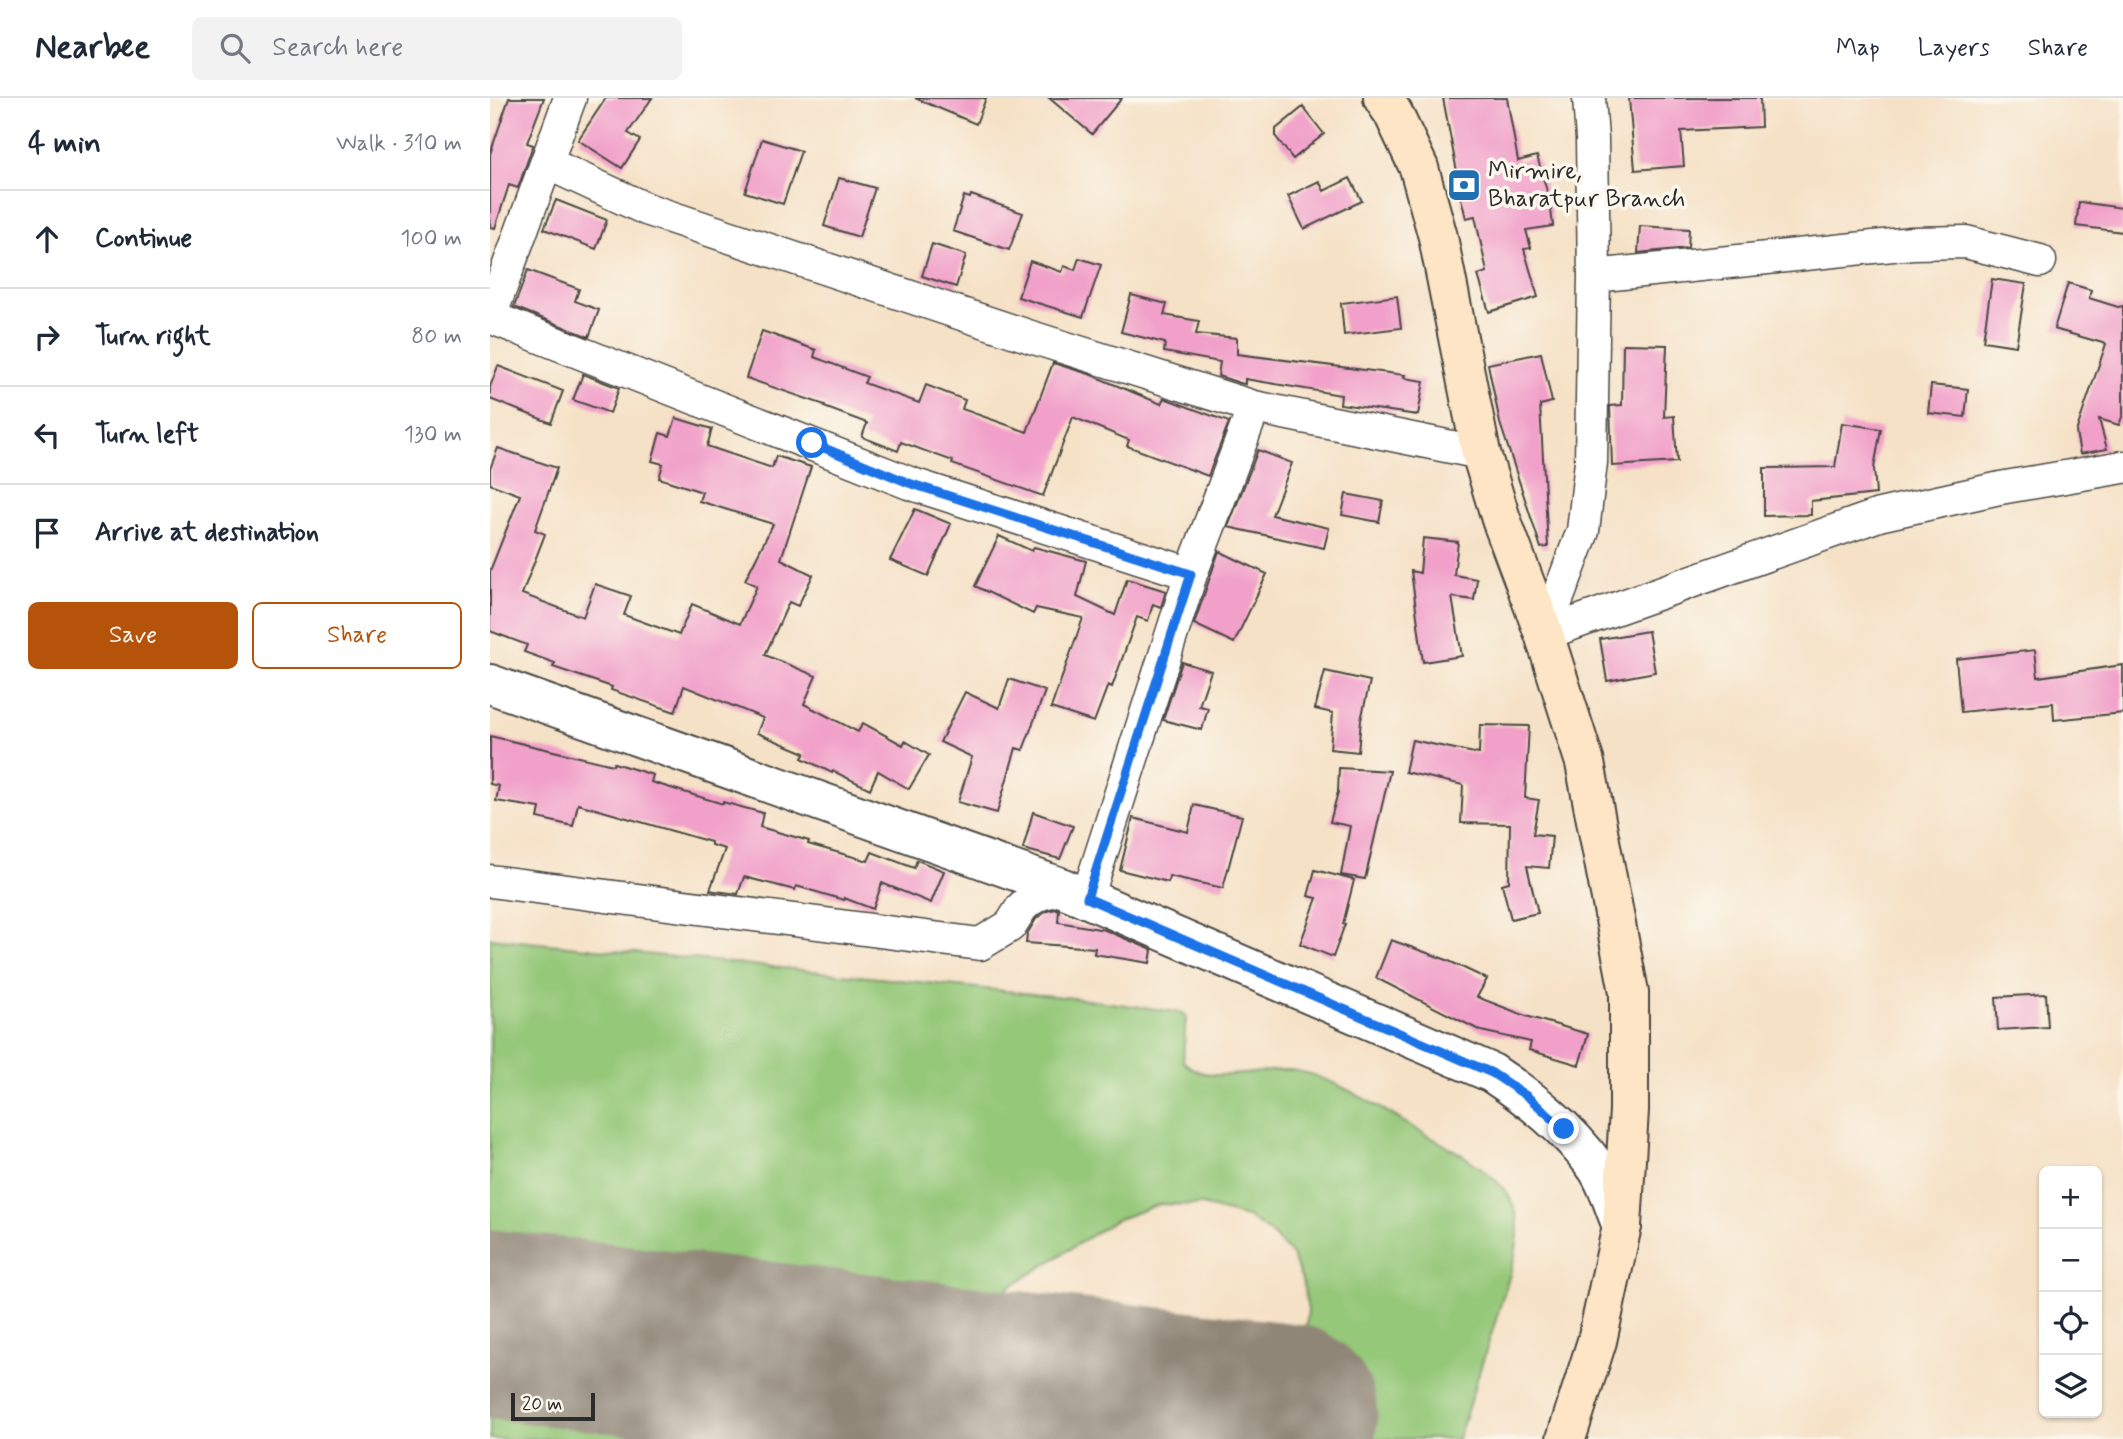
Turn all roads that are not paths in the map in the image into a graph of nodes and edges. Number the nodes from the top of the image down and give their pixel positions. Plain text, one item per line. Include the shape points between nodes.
1 (570, 98) edge
2 (1382, 98) edge
3 (1590, 98) edge
4 (547, 163) junction
5 (2040, 261) dead end
6 (1594, 275) junction
7 (1254, 407) junction
8 (1481, 453) junction
9 (2123, 467) edge
10 (1191, 574) junction
11 (1544, 634) junction
12 (490, 684) edge
13 (490, 881) edge
14 (1075, 893) junction
15 (1622, 1226) junction
16 (1566, 1439) edge

1 - 4 street
2 - 8 main road via 1419,169 1438,237
3 - 6 street
4 - 7 street via 646,209
4 - 10 street via 490,317 909,483
5 - 6 street via 1966,242 1912,243
6 - 11 street via 1591,461 1583,531
7 - 8 street
7 - 10 street
8 - 11 main road
9 - 11 street via 1879,515
10 - 14 street
11 - 15 main road via 1585,763 1629,992 1629,1110
12 - 14 street
13 - 14 street via 980,944 1010,926 1022,907 1040,894
14 - 15 street via 1492,1073 1564,1129 1597,1169
15 - 16 main road via 1597,1341

